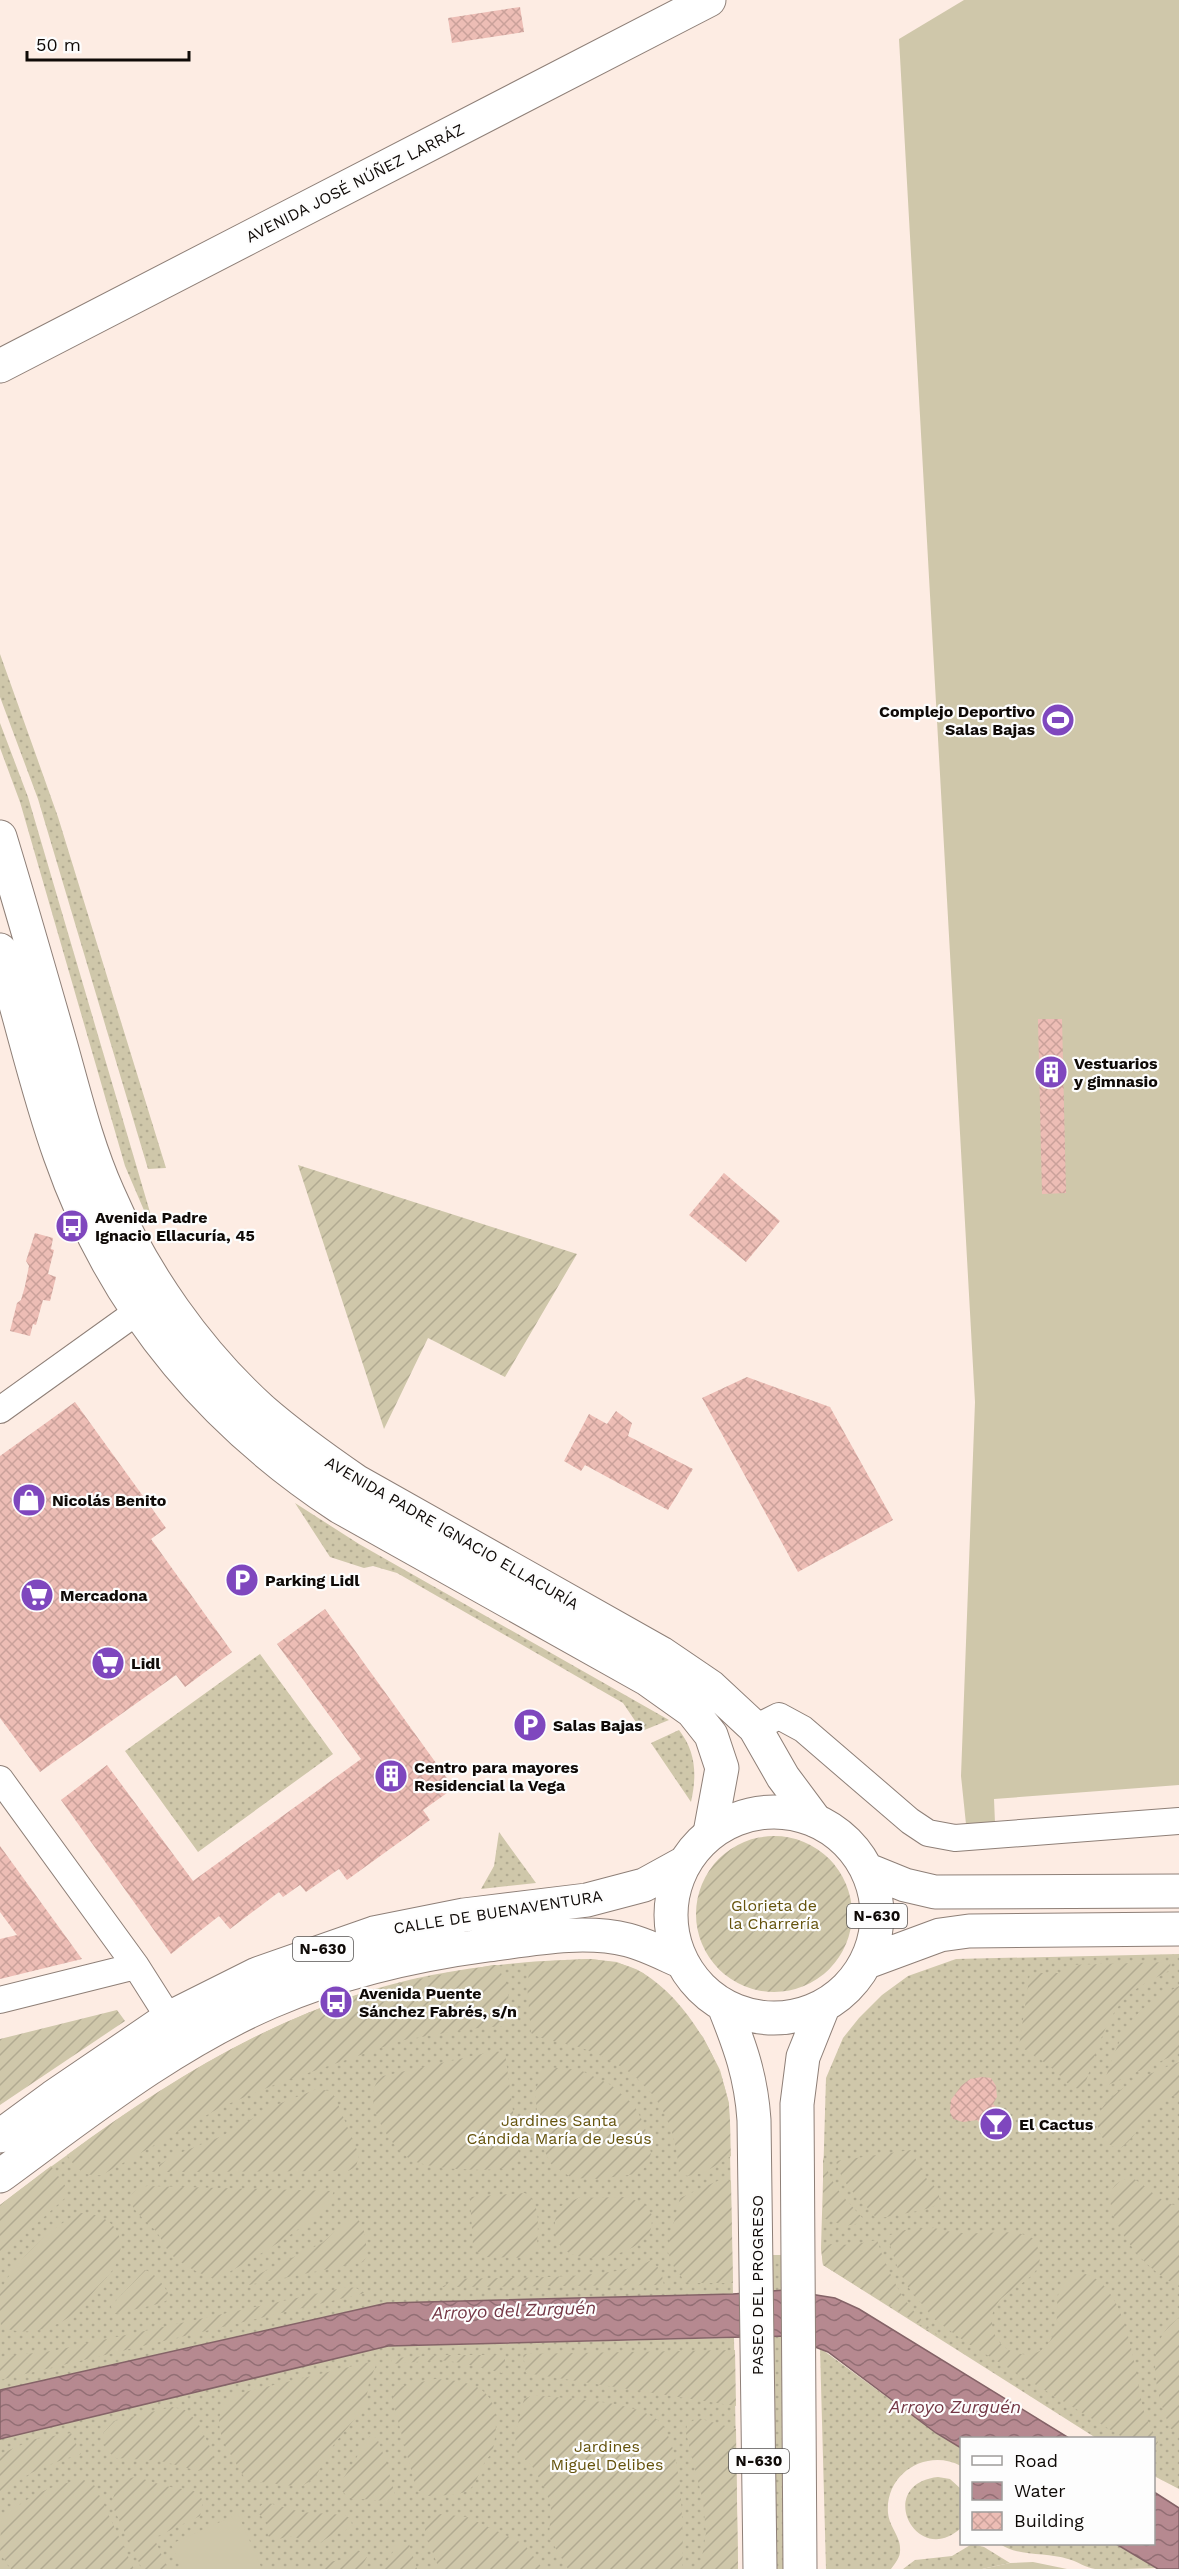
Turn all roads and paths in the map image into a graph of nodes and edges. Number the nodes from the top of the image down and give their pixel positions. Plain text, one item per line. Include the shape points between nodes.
1 (706, 2) edge
2 (0, 366) edge
3 (0, 837) edge
4 (2, 964) edge
5 (138, 1311) junction
6 (0, 1410) edge
7 (754, 1728) junction
8 (0, 1779) edge
9 (815, 1820) junction
10 (1179, 1821) edge
11 (710, 1833) junction
12 (684, 1863) junction
13 (868, 1870) junction
14 (1179, 1891) edge
15 (1179, 1929) edge
16 (682, 1962) junction
17 (867, 1962) junction
18 (136, 1966) junction
19 (0, 2000) edge
20 (724, 2006) junction
21 (824, 2007) junction
22 (170, 2018) junction
23 (0, 2136) edge
24 (0, 2176) edge
25 (760, 2569) edge
26 (800, 2569) edge

1 - 2 main road, AVENIDA JOSÉ NÚÑEZ LARRÁZ
3 - 7 main road, AVENIDA PADRE IGNACIO ELLACURÍA via 88,1142 108,1193 162,1293 205,1350 262,1410 356,1481 661,1653 711,1687
4 - 5 main road, AVENIDA PADRE IGNACIO ELLACURÍA via 60,1155 101,1249
5 - 6 street
5 - 11 main road, AVENIDA PADRE IGNACIO ELLACURÍA via 192,1383 302,1482 647,1679 692,1711 711,1735 722,1768
7 - 9 main road, AVENIDA PADRE IGNACIO ELLACURÍA
7 - 10 street via 779,1716 803,1729 928,1833 955,1838
8 - 18 street
9 - 11 main road, N-630 via 779,1811 743,1816
9 - 13 main road, N-630 via 836,1832
11 - 12 main road, N-630
12 - 16 main road, N-630 via 673,1895 672,1929
12 - 22 main road, CALLE DE BUENAVENTURA / N-630 via 644,1885 586,1900 374,1933 257,1974
13 - 14 main road via 905,1886 935,1892
13 - 17 main road, N-630 via 877,1900 877,1932
15 - 17 main road via 940,1935
16 - 20 main road, N-630 via 700,1987
16 - 24 main road, CALLE DE BUENAVENTURA / N-630 via 626,1939 594,1936 529,1939 382,1964 269,2003 186,2046 110,2095
17 - 21 main road, N-630 via 856,1980
18 - 19 street
18 - 22 street
20 - 21 main road, N-630 via 774,2019
20 - 25 main road, PASEO DEL PROGRESO / N-630 via 745,2060 753,2096
21 - 26 main road, N-630 via 803,2057 798,2082
22 - 23 main road, CALLE DE BUENAVENTURA / N-630

